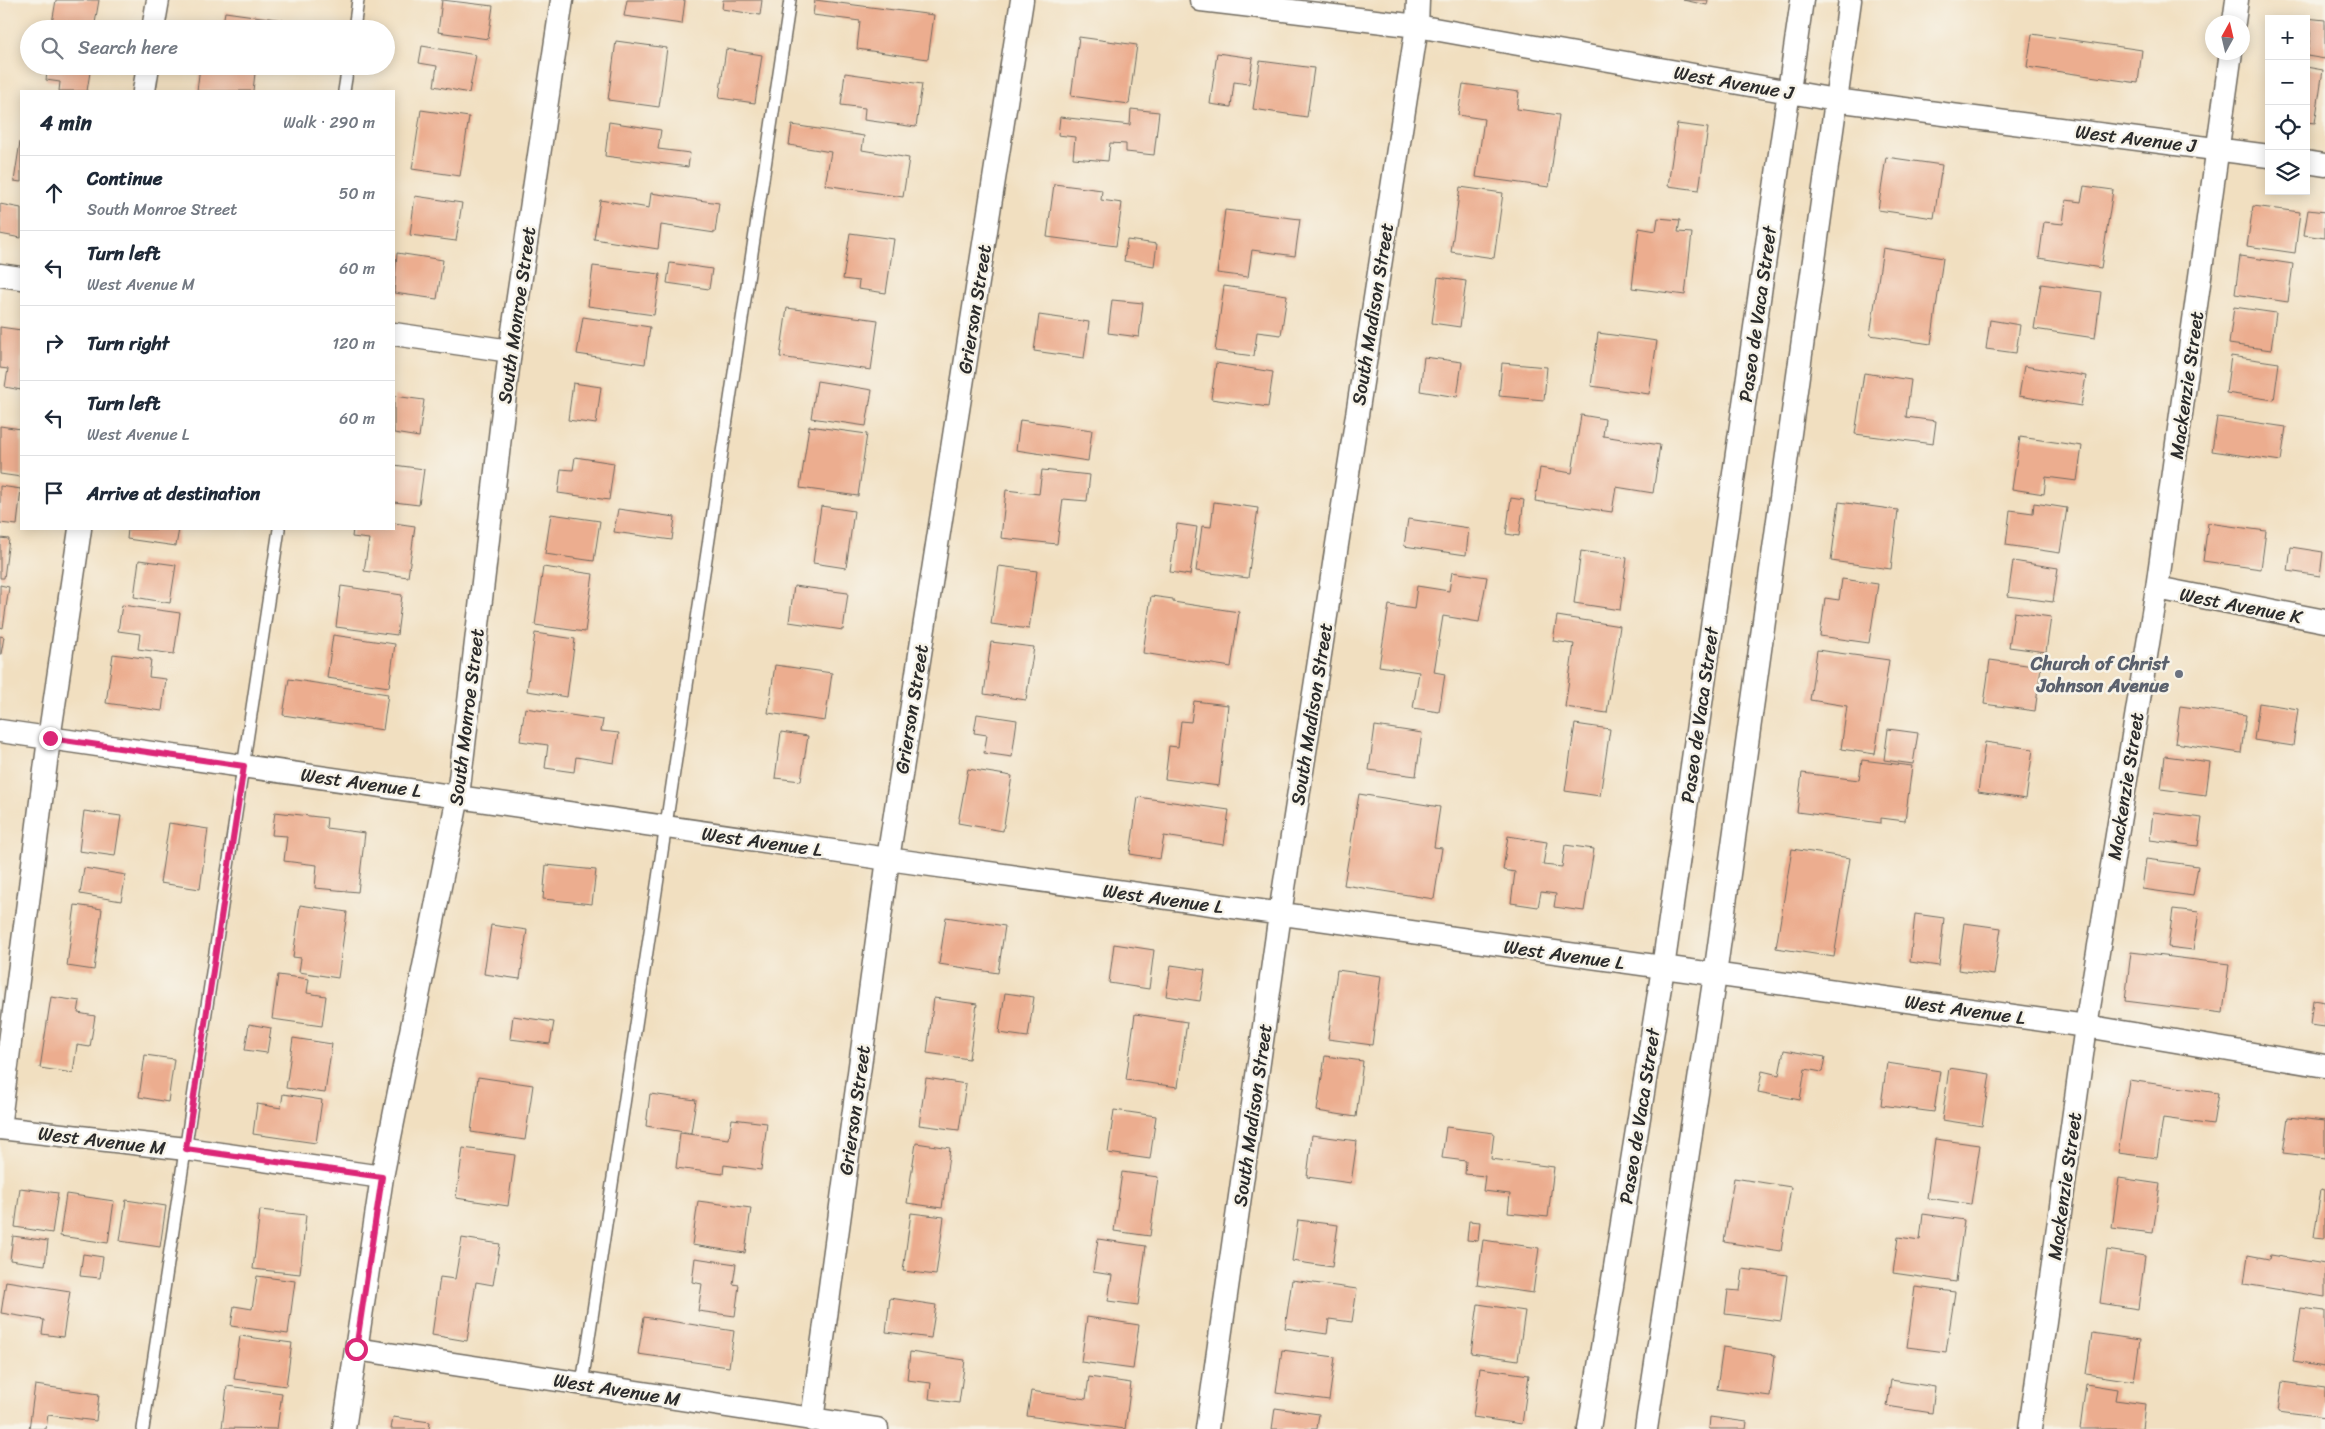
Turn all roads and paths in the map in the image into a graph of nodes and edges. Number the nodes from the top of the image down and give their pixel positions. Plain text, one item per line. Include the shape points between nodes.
1 (158, 0) edge
2 (358, 0) edge
3 (562, 0) edge
4 (790, 0) edge
5 (1022, 0) edge
6 (1202, 0) edge
7 (1418, 0) edge
8 (1802, 0) edge
9 (1850, 0) edge
10 (2237, 0) edge
11 (2235, 15) edge
12 (155, 20) edge
13 (355, 20) edge
14 (1417, 26) junction
15 (2229, 60) edge
16 (147, 75) edge
17 (347, 75) edge
18 (144, 90) edge
19 (344, 90) edge
20 (1789, 92) junction
21 (1835, 100) junction
22 (2219, 148) junction
23 (2265, 155) edge
24 (2310, 163) edge
25 (2325, 165) edge
26 (0, 275) edge
27 (20, 278) edge
28 (395, 334) edge
29 (510, 350) junction
30 (80, 530) edge
31 (279, 530) edge
32 (2157, 588) junction
33 (2325, 621) edge
34 (0, 731) edge
35 (50, 738) junction
36 (244, 766) junction
37 (458, 796) junction
38 (666, 827) junction
39 (888, 859) junction
40 (1280, 914) junction
41 (1663, 968) junction
42 (1715, 975) junction
43 (2086, 1026) junction
44 (2325, 1066) edge
45 (0, 1120) edge
46 (0, 1128) edge
47 (186, 1149) junction
48 (382, 1177) junction
49 (356, 1349) junction
50 (582, 1384) junction
51 (812, 1420) junction
52 (143, 1429) edge
53 (344, 1429) edge
54 (878, 1429) edge
55 (1207, 1429) edge
56 (1589, 1429) edge
57 (1646, 1429) edge
58 (2030, 1429) edge

1 - 12 street
2 - 13 lane
3 - 29 street, South Monroe Street
4 - 38 lane
5 - 39 street, Grierson Street
6 - 14 street, West Avenue J
7 - 14 street, South Madison Street
8 - 20 street, Paseo de Vaca Street
9 - 21 street
10 - 11 street
14 - 20 street, West Avenue J
14 - 40 street, South Madison Street
15 - 22 street, Mackenzie Street
16 - 18 street
17 - 19 lane
20 - 21 street, West Avenue J
20 - 41 street, Paseo de Vaca Street
21 - 22 street, West Avenue J
21 - 42 street
22 - 23 street, West Avenue J
22 - 32 street, Mackenzie Street
24 - 25 street
26 - 27 street
28 - 29 street
29 - 37 street, South Monroe Street
30 - 35 street
31 - 36 lane
32 - 33 street, West Avenue K
32 - 43 street, Mackenzie Street
34 - 35 street, West Avenue L
35 - 36 street, West Avenue L
35 - 45 street
36 - 37 street, West Avenue L
36 - 47 lane
37 - 38 street, West Avenue L
37 - 48 street, South Monroe Street
38 - 39 street, West Avenue L
38 - 50 lane
39 - 40 street, West Avenue L
39 - 51 street, Grierson Street
40 - 41 street, West Avenue L
40 - 55 street, South Madison Street
41 - 42 street, West Avenue L
41 - 56 street, Paseo de Vaca Street
42 - 43 street, West Avenue L
42 - 57 street
43 - 44 street, West Avenue L
43 - 58 street, Mackenzie Street
46 - 47 street, West Avenue M
47 - 48 street, West Avenue M
47 - 52 lane
48 - 49 street, South Monroe Street
49 - 50 street, West Avenue M
49 - 53 street, South Monroe Street
50 - 51 street, West Avenue M
51 - 54 street, West Avenue M

